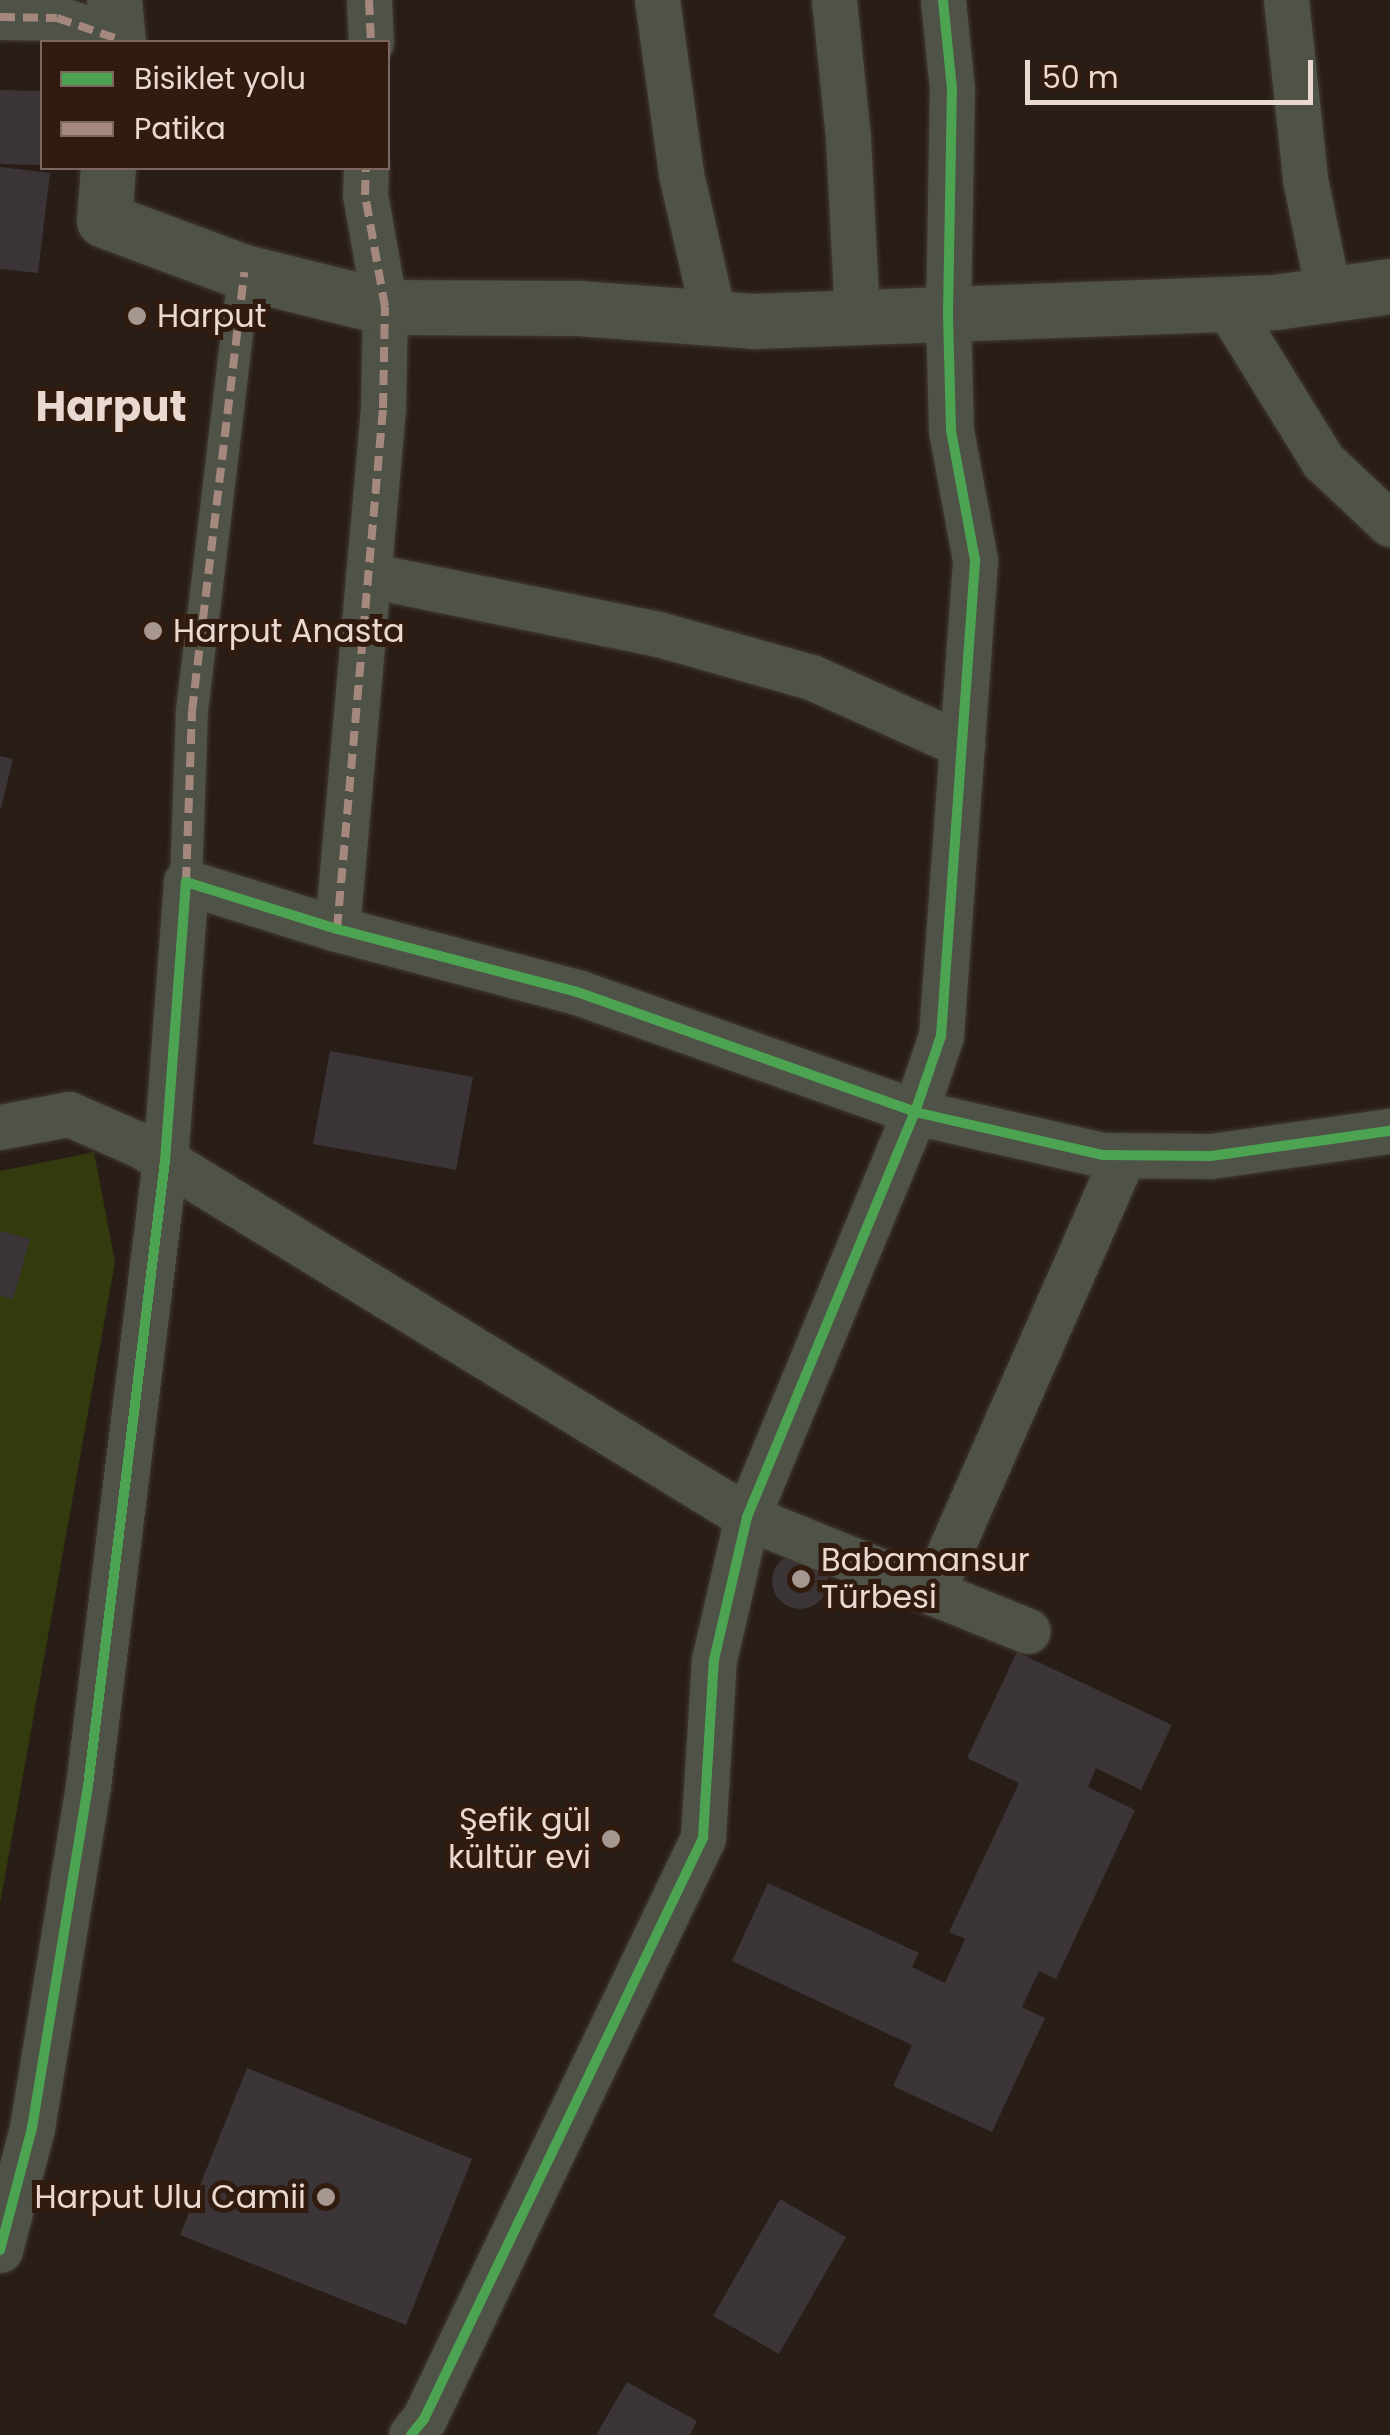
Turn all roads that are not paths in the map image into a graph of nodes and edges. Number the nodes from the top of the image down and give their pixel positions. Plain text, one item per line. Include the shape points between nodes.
1 (370, 0) edge
2 (657, 0) edge
3 (834, 0) edge
4 (944, 0) edge
5 (1286, 0) edge
6 (0, 16) edge
7 (117, 27) edge
8 (371, 40) edge
9 (108, 170) edge
10 (366, 170) edge
11 (244, 272) junction
12 (1390, 286) edge
13 (1328, 291) junction
14 (1226, 304) junction
15 (385, 307) junction
16 (948, 314) junction
17 (857, 317) junction
18 (714, 318) junction
19 (1390, 524) edge
20 (368, 575) junction
21 (962, 745) junction
22 (186, 882) junction
23 (337, 928) junction
24 (915, 1112) junction
25 (0, 1127) edge
26 (1390, 1132) edge
27 (1124, 1155) junction
28 (166, 1160) junction
29 (747, 1517) junction
30 (932, 1592) junction
31 (1028, 1631) dead end
32 (0, 2250) edge
33 (411, 2435) edge

1 - 8 street
2 - 18 street via 681,174
3 - 17 street
4 - 16 street via 952,89
5 - 13 street via 1305,179
6 - 7 street
9 - 11 street via 104,220
10 - 15 street
11 - 15 street
11 - 22 street via 192,711
12 - 13 street
13 - 14 street
14 - 16 street
14 - 19 street via 1323,461
15 - 18 street via 578,308
15 - 20 street
16 - 17 street
16 - 21 street via 951,430 975,560
17 - 18 street
20 - 21 street via 658,634 811,676
20 - 23 street
21 - 24 street via 941,1036
22 - 23 street
22 - 28 street
23 - 24 street via 577,992
24 - 27 street
24 - 29 street
25 - 28 street via 68,1114
26 - 27 street via 1210,1156
27 - 30 street
28 - 29 street
28 - 32 street via 88,1786 32,2128
29 - 30 street
29 - 33 street via 714,1660 703,1838 442,2384
30 - 31 street

